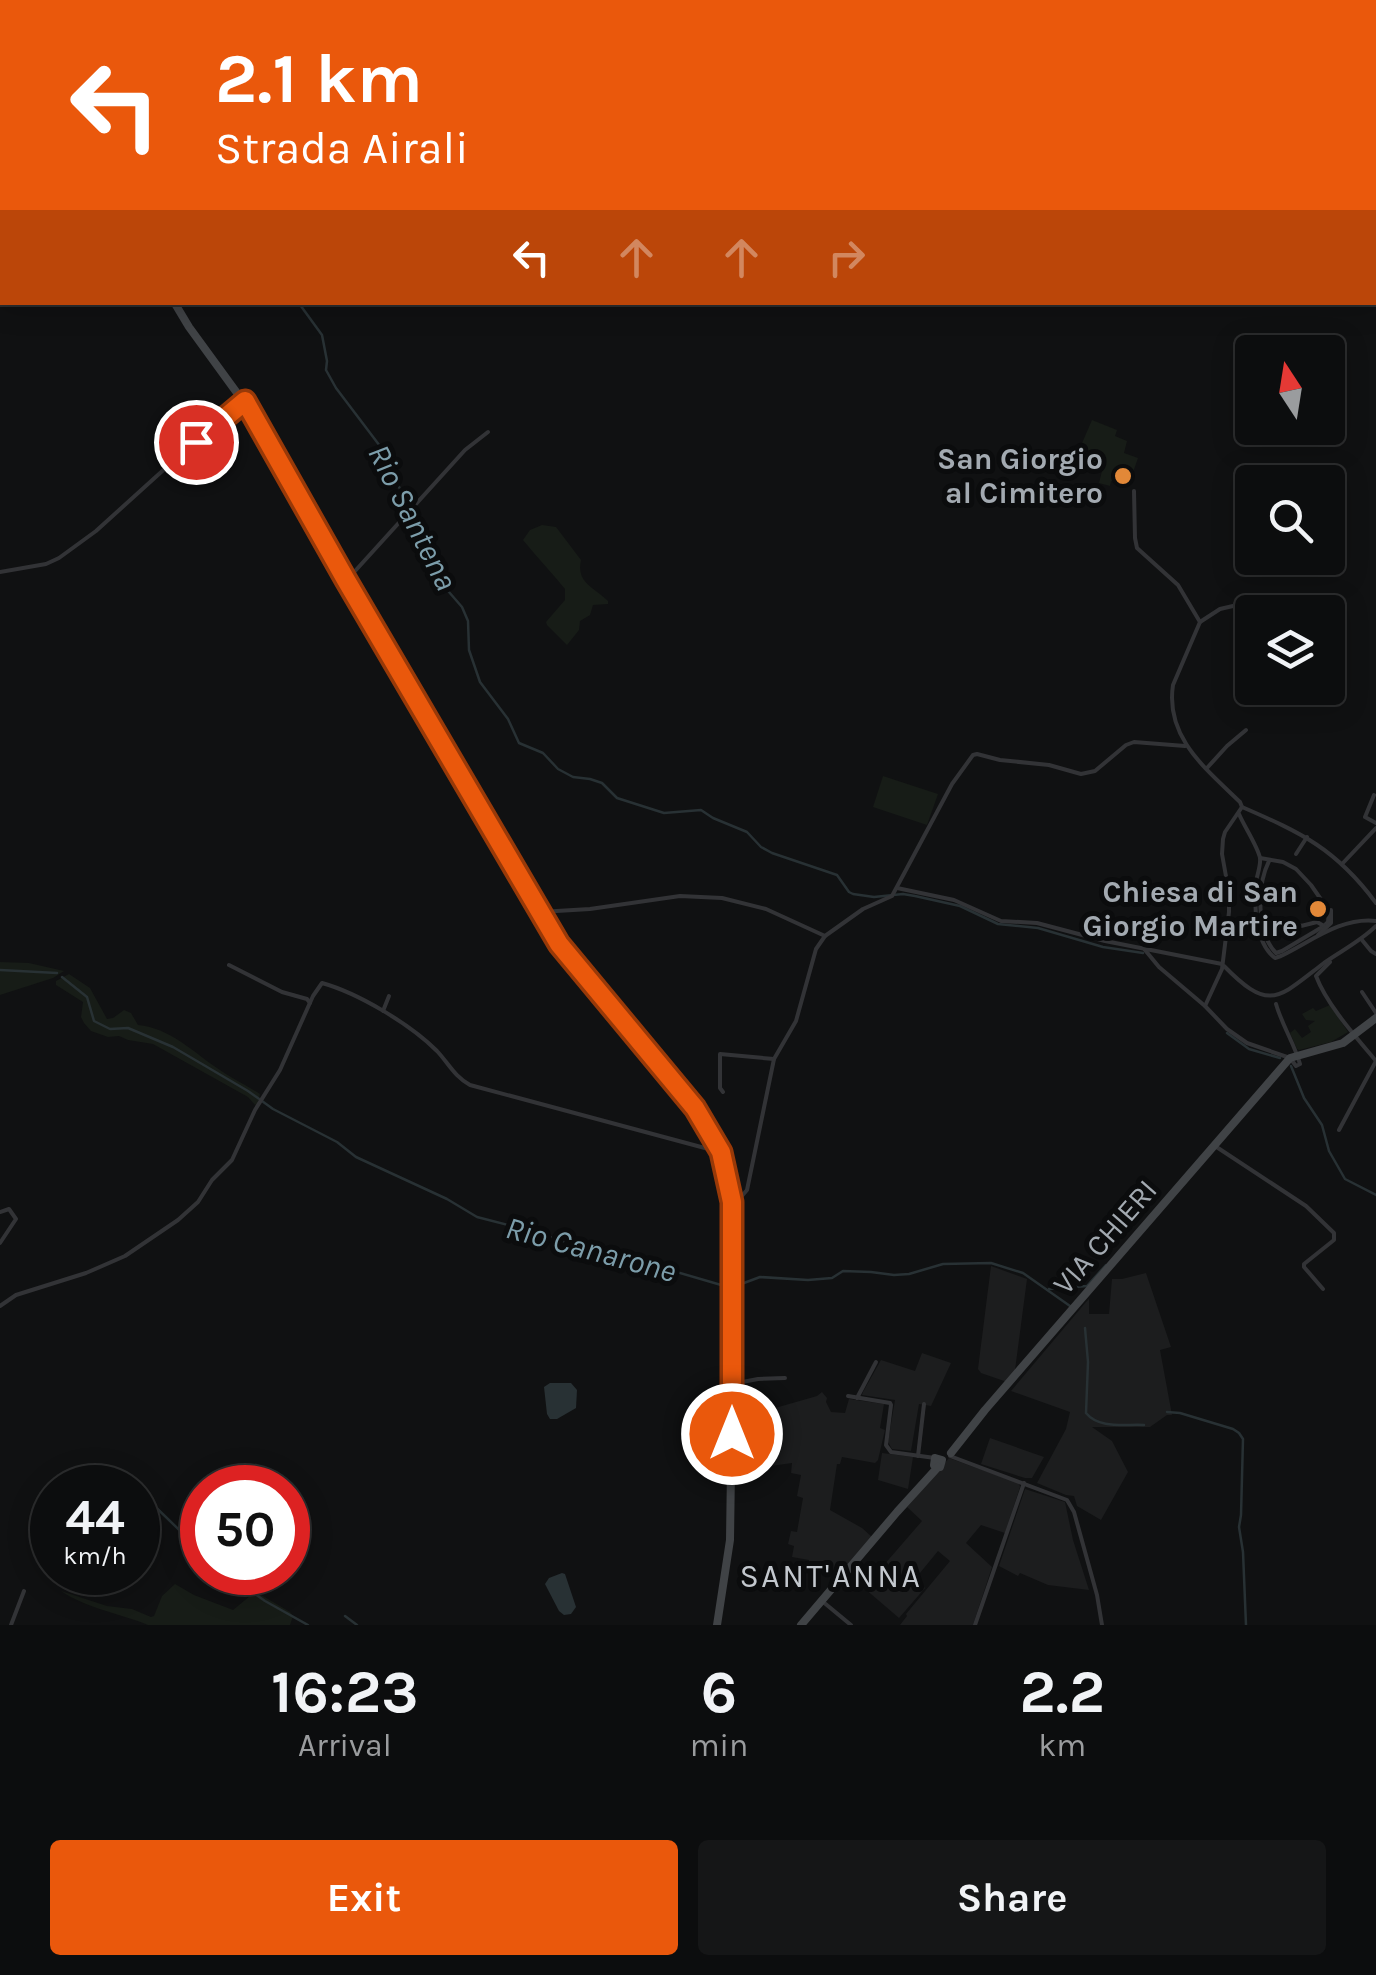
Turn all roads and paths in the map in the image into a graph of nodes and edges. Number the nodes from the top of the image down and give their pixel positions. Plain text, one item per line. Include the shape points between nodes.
1 (176, 305) edge
2 (245, 401) junction
3 (488, 432) dead end
4 (1134, 491) dead end
5 (0, 572) edge
6 (346, 580) junction
7 (1235, 606) edge
8 (1200, 622) junction
9 (1246, 730) dead end
10 (1185, 746) junction
11 (1207, 768) junction
12 (1374, 795) edge
13 (1242, 807) junction
14 (1239, 814) junction
15 (1376, 826) edge
16 (1307, 837) junction
17 (1296, 854) dead end
18 (1260, 858) junction
19 (1268, 861) junction
20 (1342, 864) junction
21 (894, 892) junction
22 (1321, 894) dead end
23 (1376, 903) edge
24 (540, 912) junction
25 (1345, 919) dead end
26 (1292, 920) dead end
27 (1376, 923) edge
28 (1324, 926) junction
29 (1338, 926) junction
30 (825, 936) junction
31 (1316, 938) junction
32 (1360, 938) junction
33 (1141, 948) junction
34 (1158, 950) junction
35 (1345, 950) junction
36 (1376, 954) edge
37 (1155, 961) junction
38 (1222, 964) junction
39 (230, 965) dead end
40 (1362, 992) dead end
41 (389, 996) dead end
42 (310, 999) junction
43 (1276, 1004) dead end
44 (1205, 1006) junction
45 (383, 1011) junction
46 (1376, 1016) edge
47 (1355, 1036) junction
48 (1294, 1057) junction
49 (774, 1059) junction
50 (1376, 1061) edge
51 (722, 1092) dead end
52 (1339, 1130) dead end
53 (1214, 1146) junction
54 (721, 1152) junction
55 (732, 1202) junction
56 (0, 1212) edge
57 (0, 1244) edge
58 (1323, 1289) dead end
59 (0, 1303) edge
60 (876, 1362) dead end
61 (785, 1378) dead end
62 (732, 1384) junction
63 (848, 1396) dead end
64 (857, 1398) junction
65 (924, 1404) dead end
66 (918, 1456) junction
67 (942, 1458) junction
68 (1024, 1483) junction
69 (23, 1594) dead end
70 (822, 1601) junction
71 (11, 1625) edge
72 (717, 1625) edge
73 (802, 1625) edge
74 (851, 1625) edge
75 (975, 1625) edge
76 (1102, 1625) edge

1 - 2 main road
2 - 5 street via 59,558
2 - 6 main road
3 - 6 street
4 - 8 street via 1137,548 1178,585
6 - 24 main road
7 - 8 street
8 - 10 street via 1173,684 1171,703
9 - 11 street
10 - 11 street
10 - 21 street via 1134,742 1081,774 975,754
11 - 13 street
12 - 15 street via 1364,817
13 - 14 street
13 - 16 street
14 - 18 street
14 - 38 street via 1222,845 1230,901
15 - 20 street
16 - 17 street
16 - 20 street
18 - 19 street
18 - 31 street via 1256,906 1267,951 1275,958
19 - 28 street via 1302,874 1329,911
19 - 28 street via 1260,889 1270,948 1282,951
20 - 23 street
21 - 30 street
21 - 33 street via 954,900 1000,921
22 - 31 street via 1333,911
24 - 30 street via 680,896 722,898
24 - 54 main road via 571,960 695,1108
25 - 29 street
26 - 28 street
27 - 29 street
27 - 32 street
29 - 31 street
30 - 49 street via 796,1021
32 - 35 street
32 - 36 street
33 - 34 street
33 - 37 street
34 - 37 street
34 - 38 street
35 - 38 street via 1274,996 1255,993
35 - 47 street via 1316,976
37 - 44 street
38 - 44 street
39 - 42 street
40 - 46 street
41 - 45 street
42 - 45 street via 325,982
42 - 59 street via 232,1160 198,1202 125,1256
43 - 48 street
44 - 48 street via 1247,1043
45 - 54 street via 470,1085
46 - 47 main road
47 - 48 main road
47 - 50 street
48 - 53 main road, VIA CHIERI
49 - 51 street via 720,1054
49 - 55 street via 747,1190
50 - 52 street
53 - 58 street via 1306,1206 1334,1233 1304,1264
53 - 67 main road, VIA CHIERI
54 - 55 main road
55 - 62 main road
56 - 57 street via 9,1209 16,1219
60 - 64 street
61 - 62 street
62 - 72 main road via 730,1540
63 - 64 street
64 - 66 street via 890,1403 887,1449
65 - 66 street
66 - 67 street
67 - 68 street
67 - 70 main road, VIA CHIERI
68 - 75 street
68 - 76 street via 1067,1500 1074,1512
69 - 71 street
70 - 73 main road, VIA CHIERI
70 - 74 street

